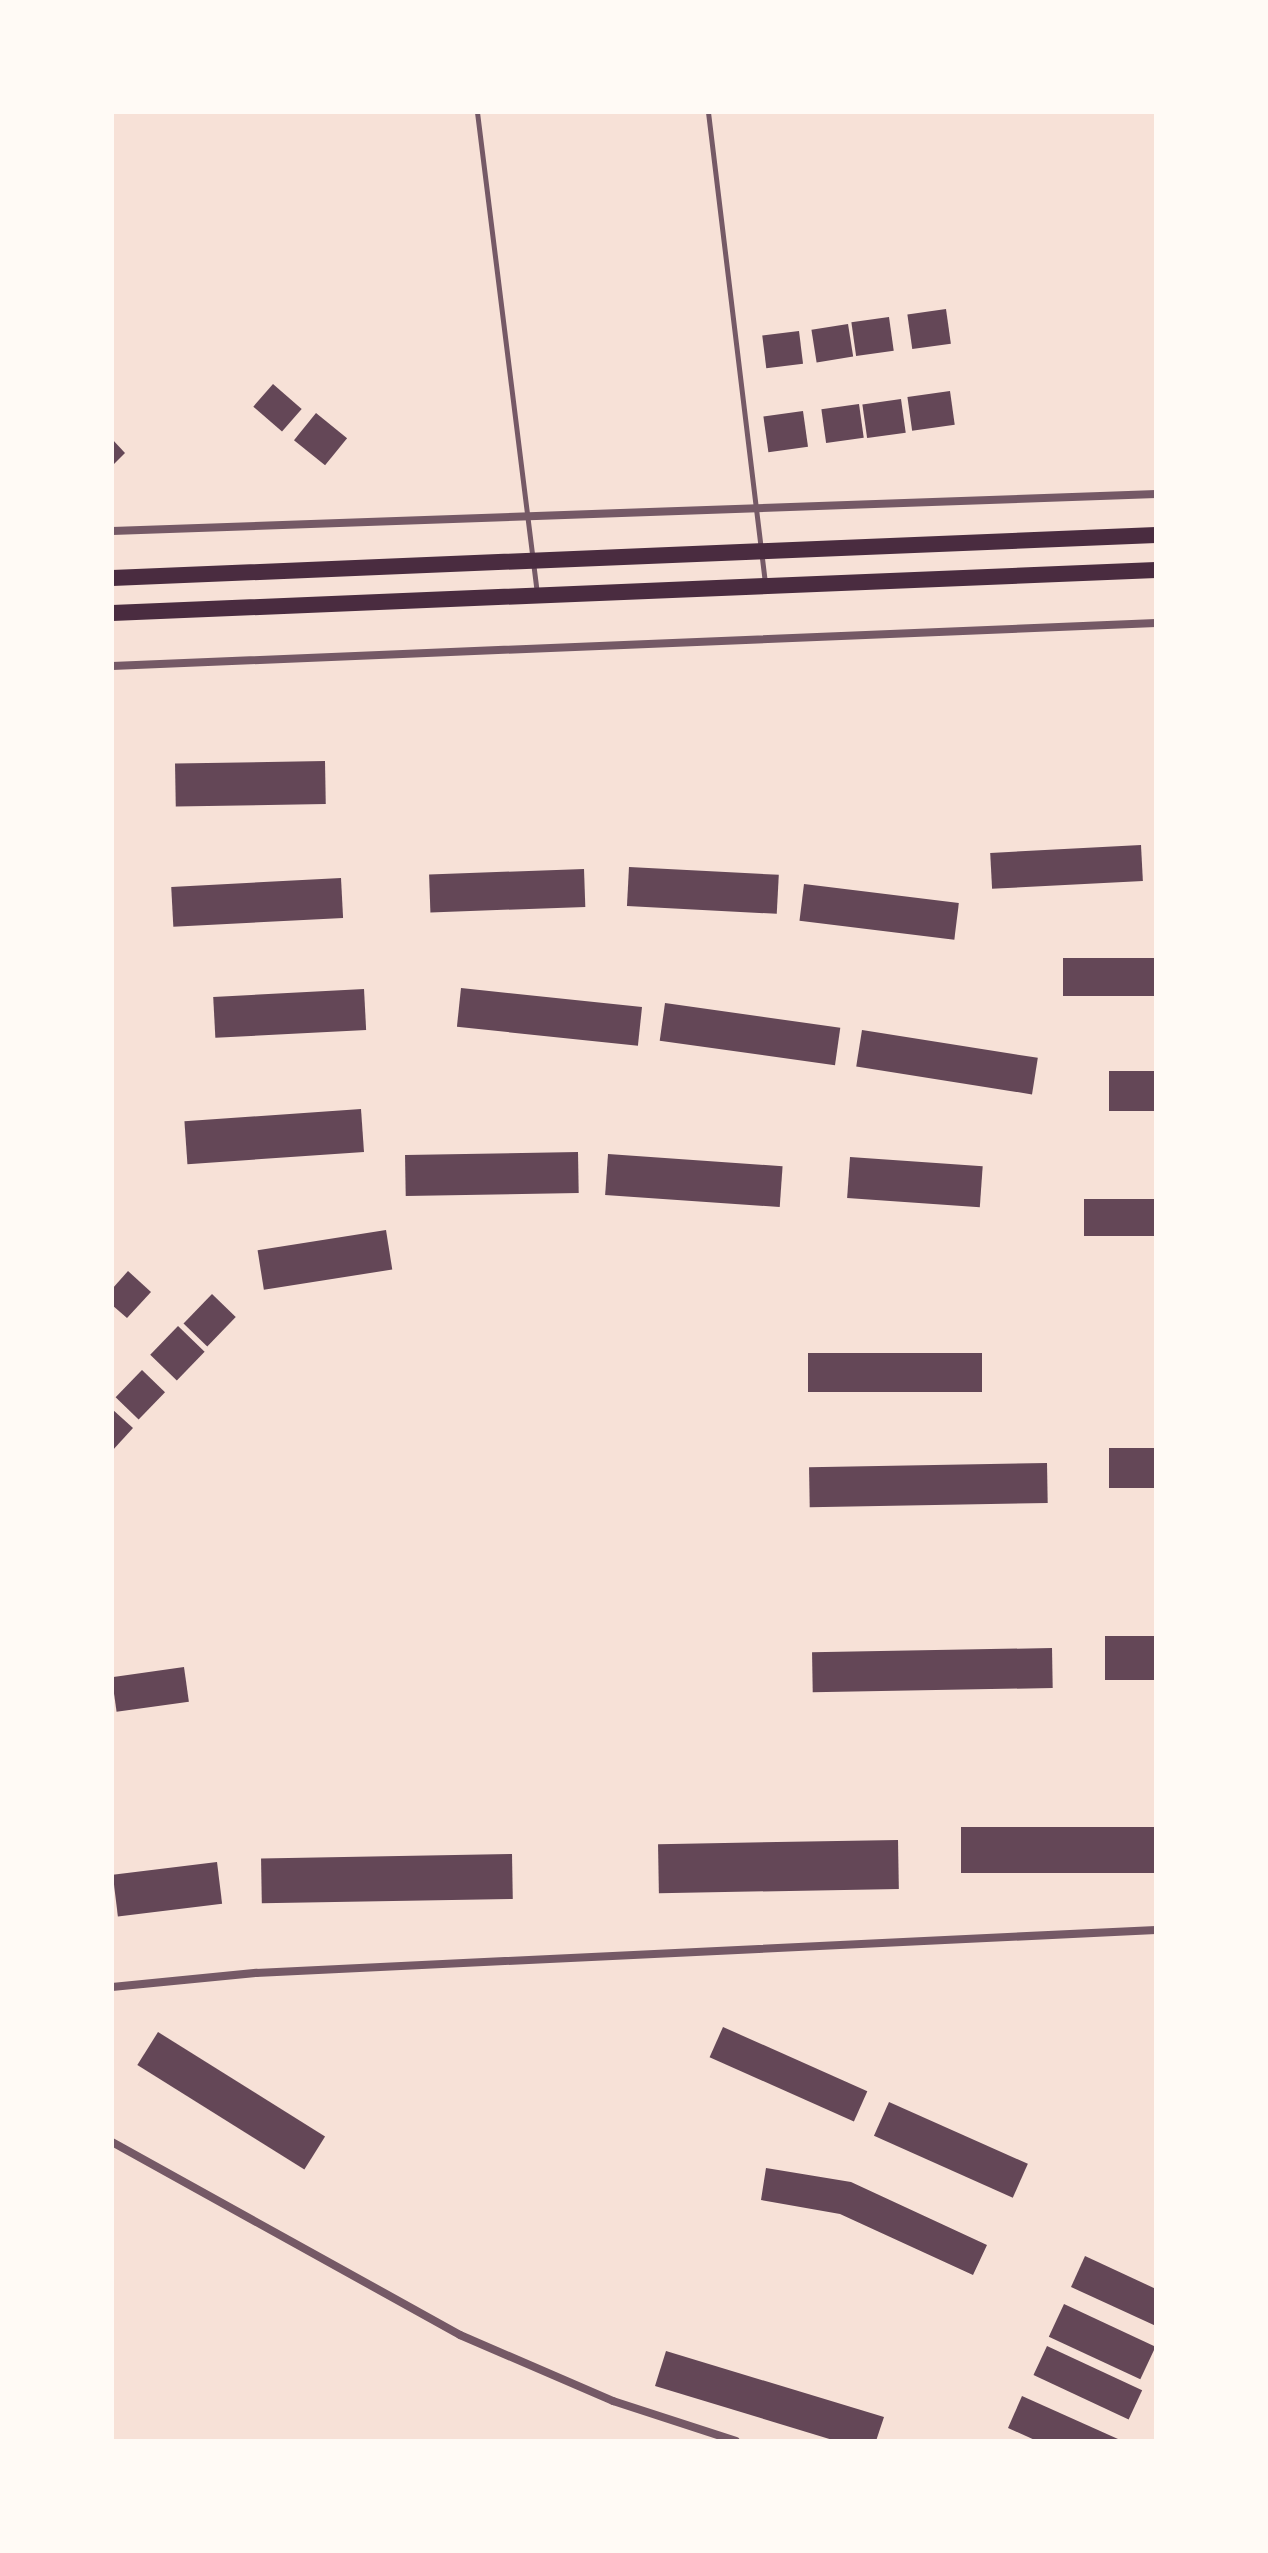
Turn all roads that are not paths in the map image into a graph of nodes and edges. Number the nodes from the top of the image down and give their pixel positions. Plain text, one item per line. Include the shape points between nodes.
1 (477, 112) edge
2 (708, 112) edge
3 (1156, 494) edge
4 (760, 511) junction
5 (530, 518) junction
6 (112, 531) edge
7 (1156, 535) edge
8 (762, 553) junction
9 (536, 562) junction
10 (1156, 570) edge
11 (112, 578) edge
12 (765, 588) junction
13 (537, 597) junction
14 (112, 613) edge
15 (1156, 623) edge
16 (112, 666) edge
17 (1156, 1930) edge
18 (112, 1987) edge
19 (112, 2142) edge
20 (736, 2441) edge

1 - 5 lane
2 - 4 lane
3 - 4 street
4 - 5 street
4 - 8 lane
5 - 6 street
5 - 9 lane
7 - 8 main road
8 - 9 main road
8 - 12 lane
9 - 11 main road
9 - 13 lane
10 - 12 main road
12 - 13 main road
13 - 14 main road
15 - 16 street
17 - 18 street via 256,1973
19 - 20 street via 460,2335 613,2401

